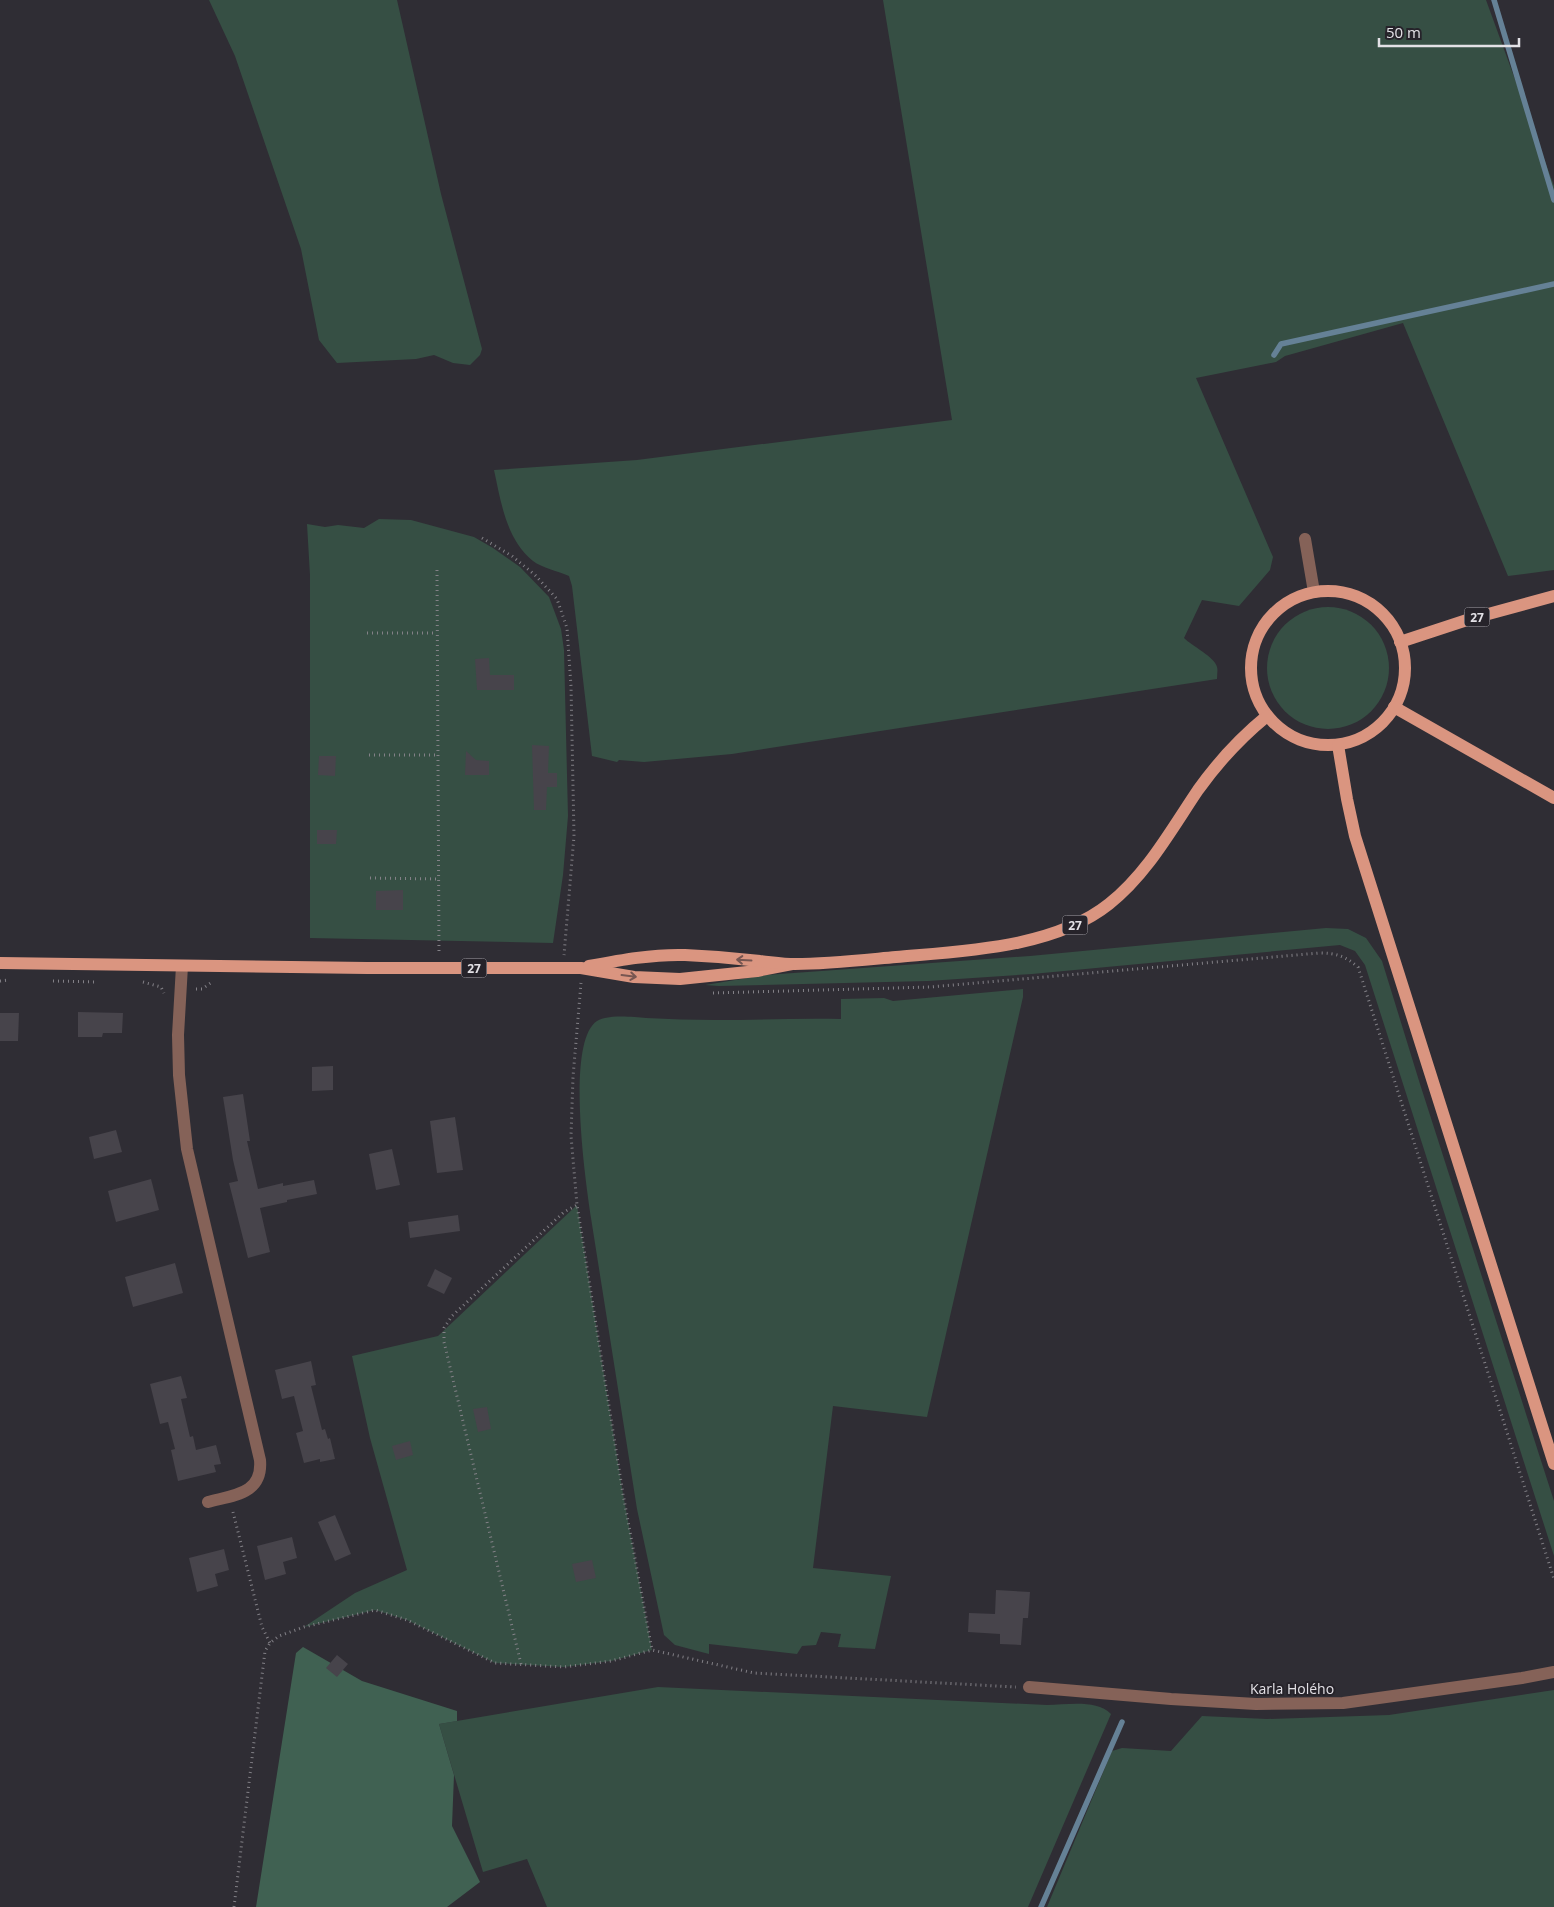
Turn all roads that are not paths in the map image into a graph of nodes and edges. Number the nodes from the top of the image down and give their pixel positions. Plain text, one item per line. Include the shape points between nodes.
1 (1305, 539) dead end
2 (1314, 592) junction
3 (1554, 596) edge
4 (1400, 642) junction
5 (1394, 707) junction
6 (1267, 716) junction
7 (1338, 745) junction
8 (1554, 798) edge
9 (0, 963) edge
10 (792, 964) junction
11 (182, 966) junction
12 (581, 968) junction
13 (1554, 1464) edge
14 (208, 1502) dead end
15 (1554, 1672) edge
16 (1029, 1687) road end

1 - 2 street
2 - 4 main road via 1344,593 1366,601 1389,621
2 - 6 main road via 1281,606 1266,622 1256,640 1250,664 1251,680
3 - 4 main road, 27
4 - 5 main road via 1405,664 1404,679
5 - 7 main road via 1371,733
5 - 8 main road
6 - 7 main road via 1298,740 1322,746
6 - 10 main road, 27 via 1229,750 1136,879 1109,904 1078,924 1042,936 978,949
7 - 13 main road via 1347,799 1366,870
9 - 11 main road, 27
10 -> 12 main road, 27 via 670,955
12 -> 10 main road, 27 via 634,977 680,980
11 - 12 main road, 27
11 - 14 street via 178,1065 187,1149 261,1470 252,1488
15 - 16 street, Karla Holého via 1343,1702 1256,1704

